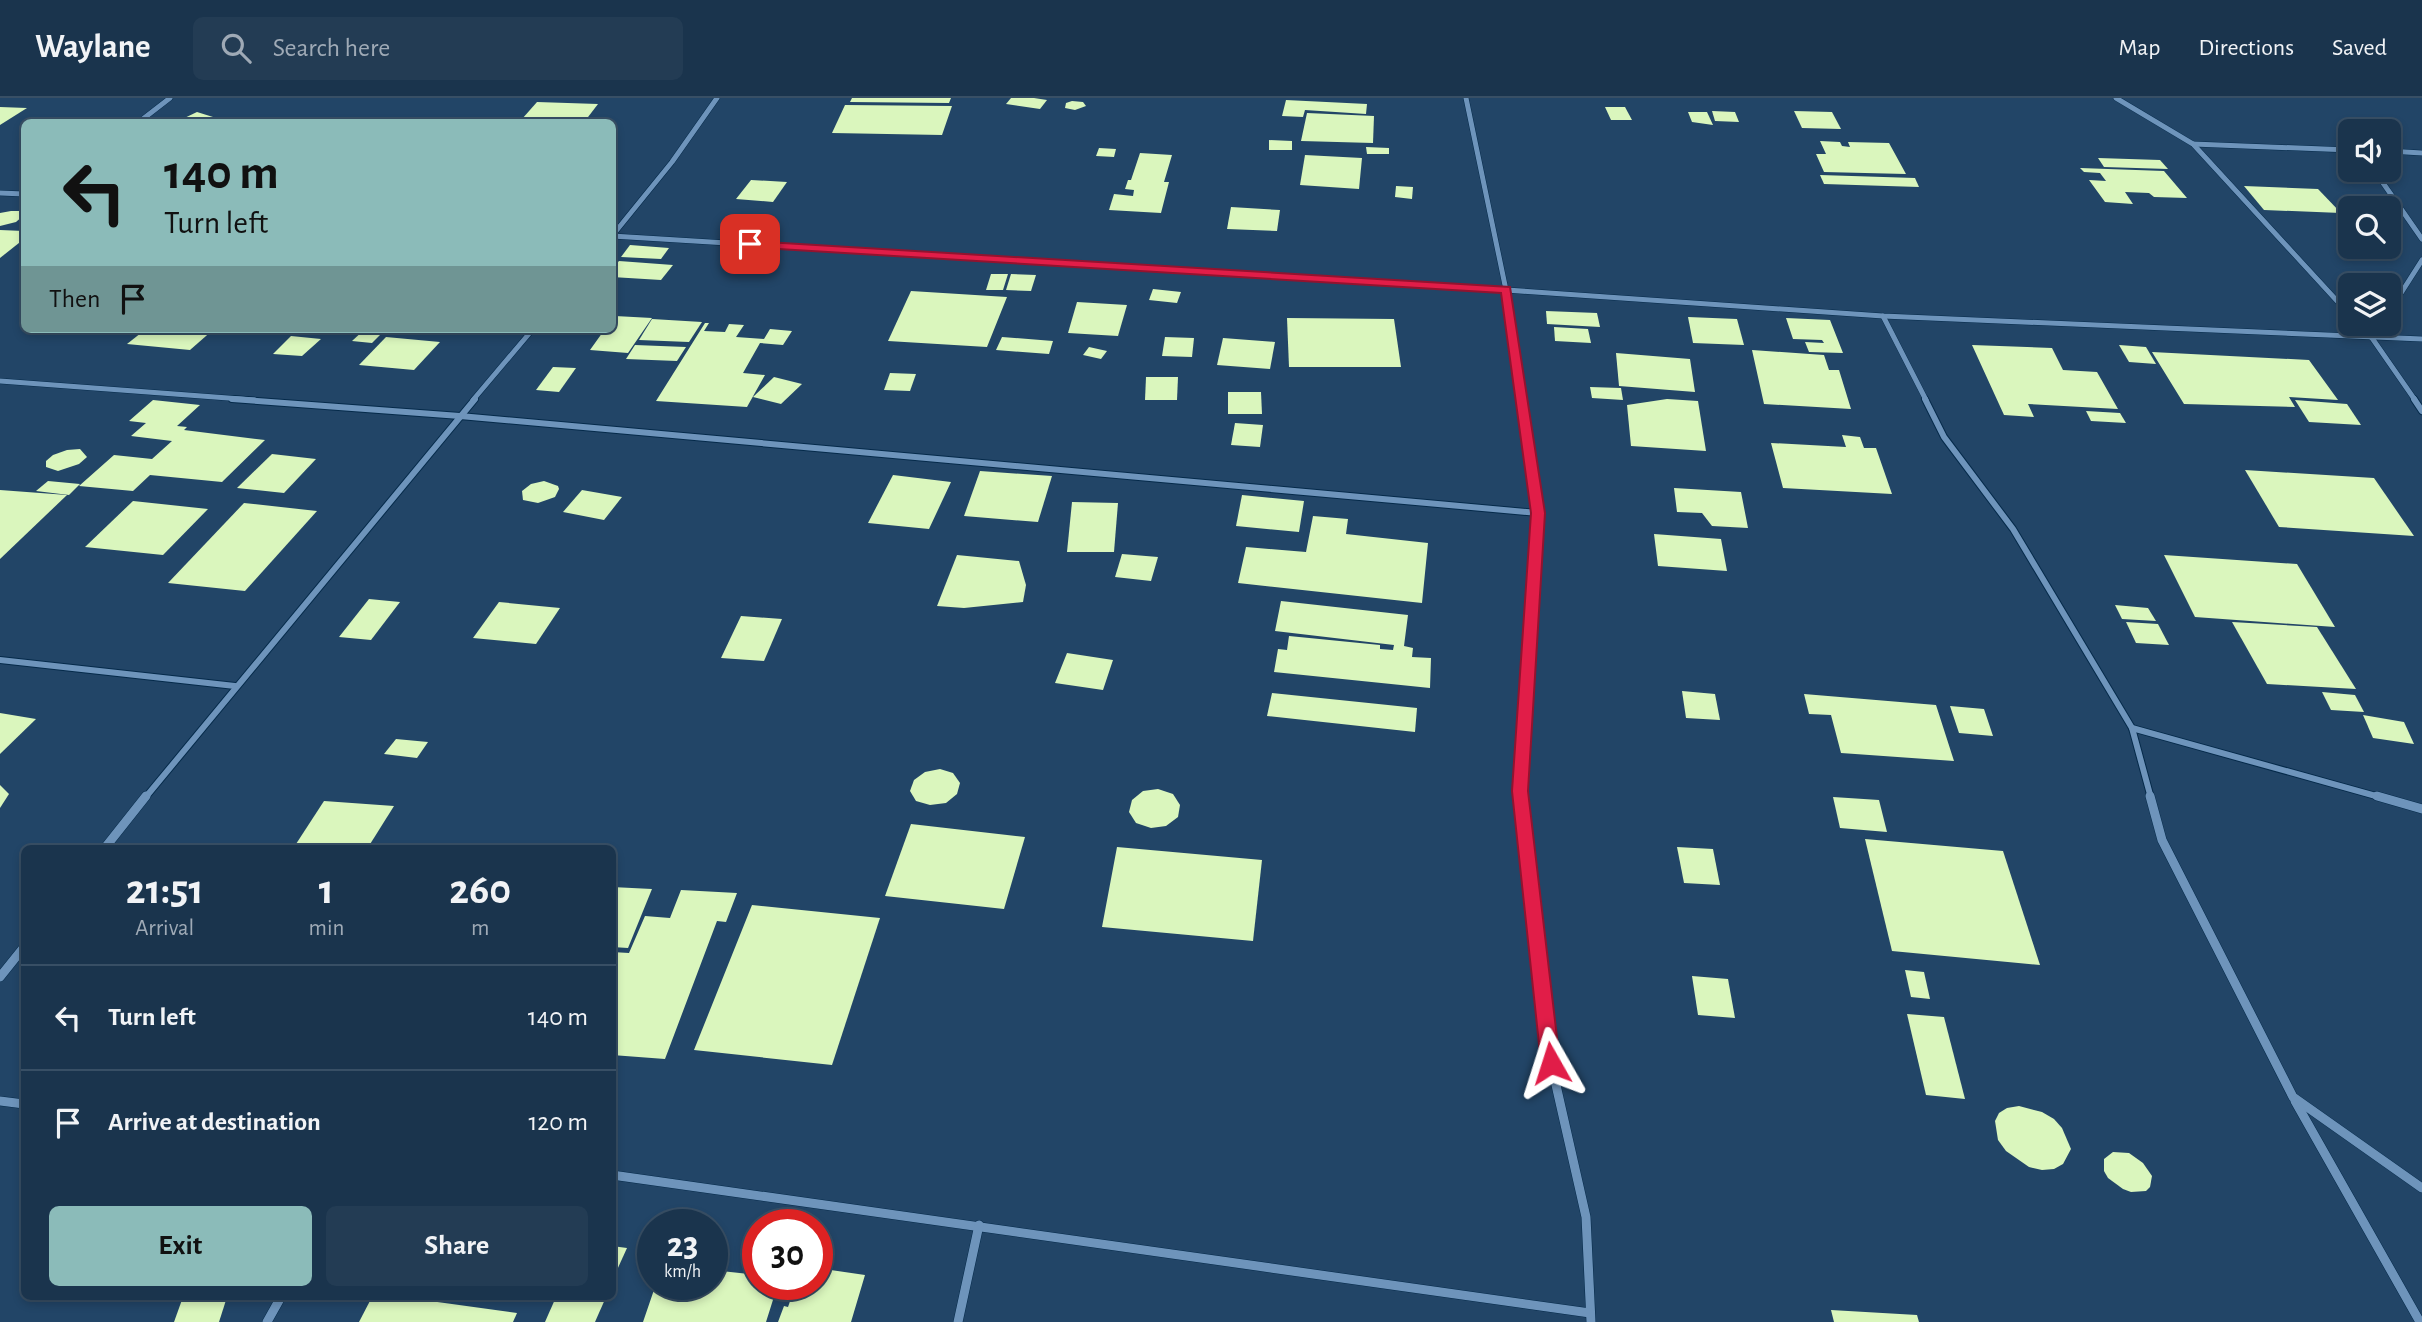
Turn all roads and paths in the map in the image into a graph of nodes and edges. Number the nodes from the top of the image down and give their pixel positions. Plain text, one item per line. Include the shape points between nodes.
1 (170, 98) edge
2 (717, 98) edge
3 (1466, 98) edge
4 (2116, 98) edge
5 (143, 119) edge
6 (2193, 144) junction
7 (2338, 150) edge
8 (2401, 152) edge
9 (2422, 153) edge
10 (2382, 182) edge
11 (0, 193) edge
12 (21, 194) edge
13 (616, 231) edge
14 (616, 236) edge
15 (2422, 239) edge
16 (2422, 260) edge
17 (1506, 290) junction
18 (2401, 293) edge
19 (2338, 302) edge
20 (1882, 316) junction
21 (530, 333) edge
22 (2372, 338) junction
23 (2422, 339) edge
24 (0, 381) edge
25 (2422, 411) edge
26 (460, 416) junction
27 (1538, 513) junction
28 (0, 660) edge
29 (235, 686) junction
30 (2132, 728) junction
31 (2422, 809) edge
32 (107, 845) edge
33 (21, 951) edge
34 (0, 977) edge
35 (2293, 1097) junction
36 (0, 1101) edge
37 (21, 1104) edge
38 (616, 1176) edge
39 (2422, 1188) edge
40 (979, 1225) junction
41 (279, 1300) edge
42 (1591, 1317) edge
43 (267, 1322) edge
44 (958, 1322) edge
45 (2420, 1322) edge

1 - 5 street
2 - 13 street
3 - 17 street
4 - 6 street
6 - 7 street
6 - 19 street
8 - 9 street
10 - 15 street
11 - 12 street
14 - 17 street
16 - 18 street
17 - 20 street
17 - 27 street
20 - 22 street
20 - 30 street via 1944,437 2013,529
21 - 26 street
22 - 23 street
22 - 25 street
24 - 26 street
26 - 27 street
26 - 29 street
27 - 42 street via 1520,791 1551,1063 1586,1217
28 - 29 street
29 - 32 street
30 - 31 street
30 - 35 street via 2162,840
33 - 34 street
35 - 39 street
35 - 45 street
36 - 37 street
38 - 40 street
40 - 42 street
40 - 44 street
41 - 43 street

